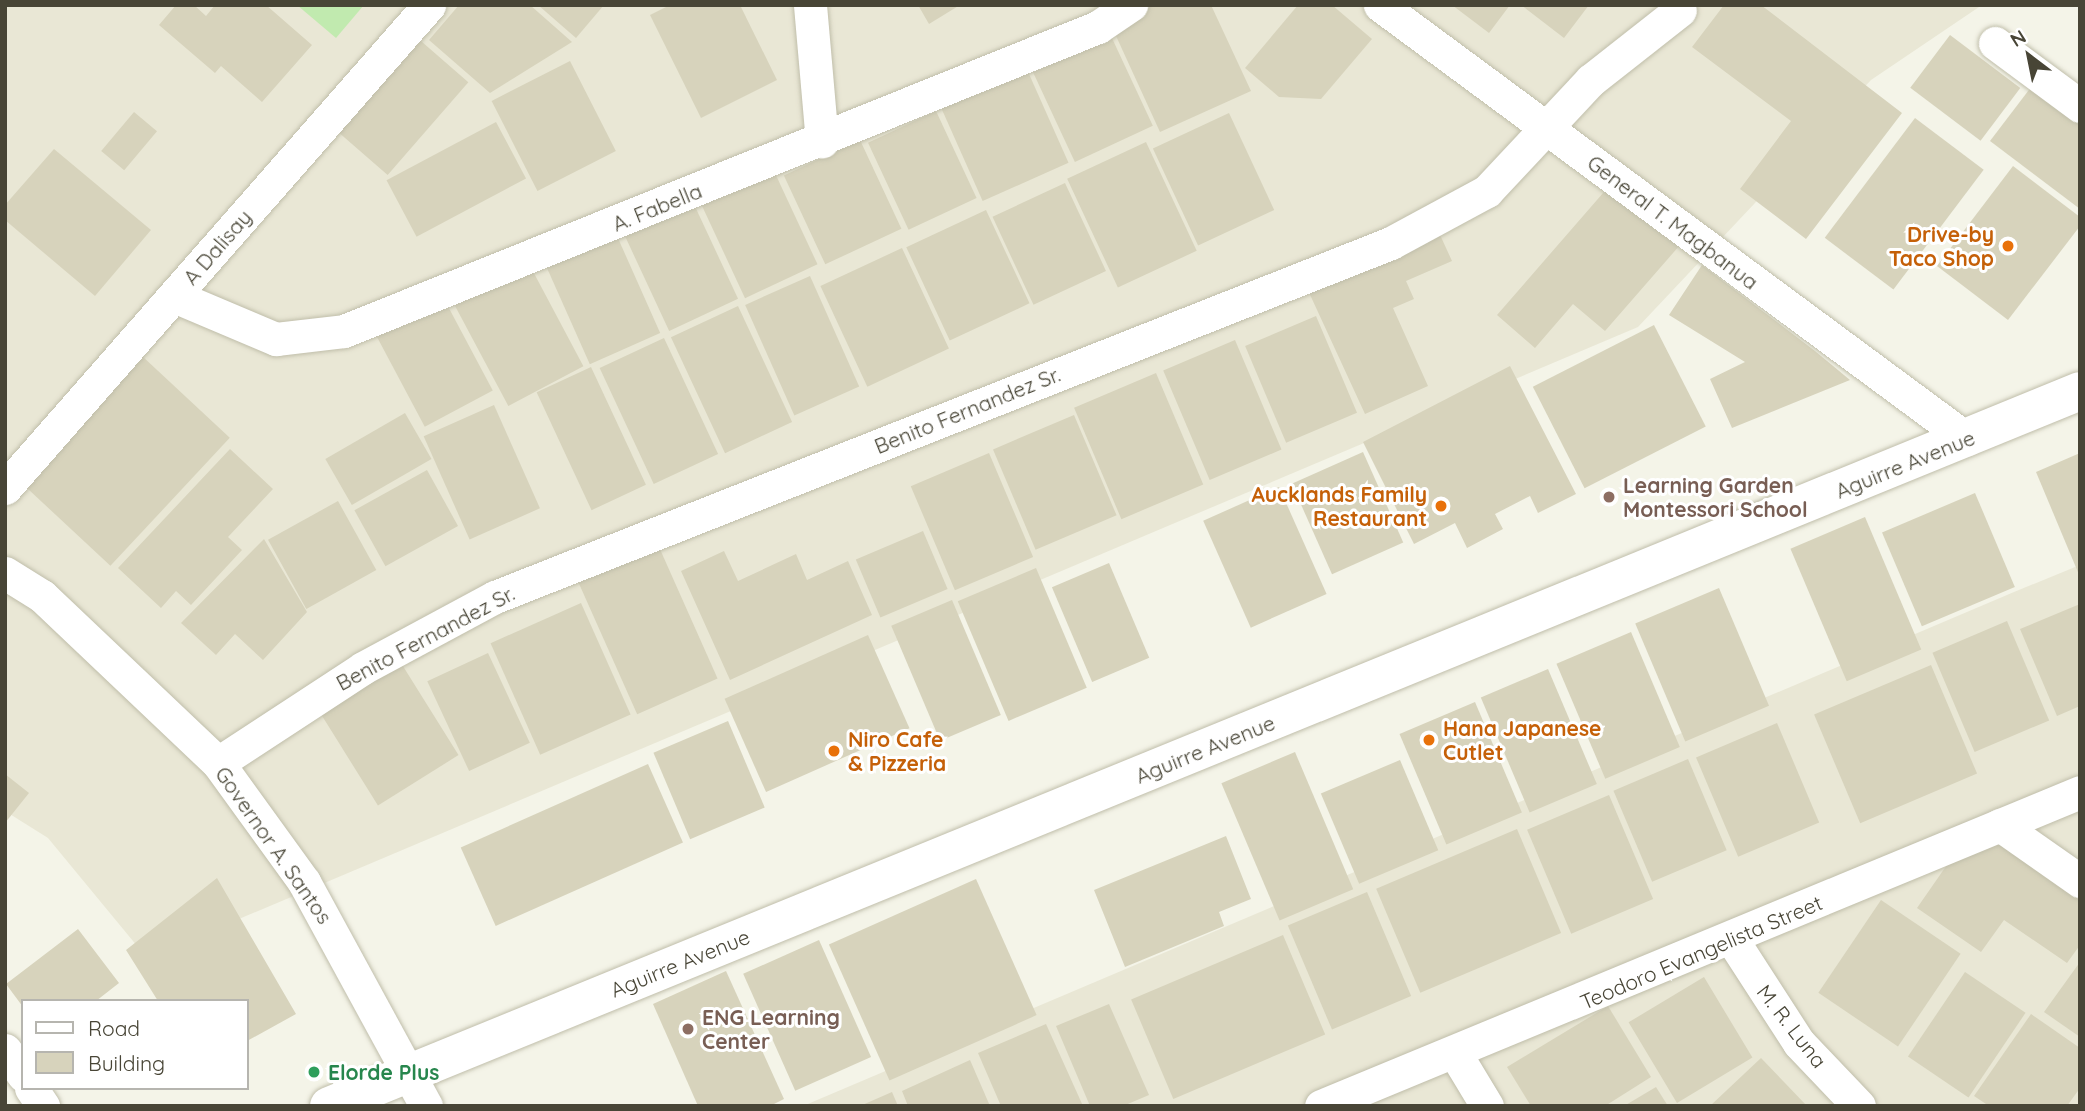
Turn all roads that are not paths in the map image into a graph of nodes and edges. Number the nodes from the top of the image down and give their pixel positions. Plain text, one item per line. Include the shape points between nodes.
1 (429, 5) edge
2 (810, 5) edge
3 (1131, 5) edge
4 (1380, 5) edge
5 (1679, 9) dead end
6 (1995, 43) dead end
7 (2080, 106) edge
8 (1545, 127) junction
9 (822, 141) junction
10 (174, 296) junction
11 (2080, 391) edge
12 (1966, 439) junction
13 (5, 488) edge
14 (5, 573) edge
15 (218, 763) junction
16 (2080, 792) edge
17 (2000, 825) junction
18 (2080, 881) edge
19 (1733, 941) junction
20 (5, 1050) edge
21 (1455, 1053) junction
22 (21, 1072) edge
23 (418, 1089) edge
24 (32, 1090) edge
25 (43, 1106) edge
26 (329, 1106) edge
27 (1321, 1106) edge
28 (1487, 1106) edge
29 (1859, 1106) edge

1 - 10 street, A Dalisay
2 - 9 street
3 - 9 street, A. Fabella via 1098,27
4 - 8 street, General T. Magbanua
5 - 8 street, Benito Fernandez Sr.
6 - 7 street
8 - 12 street, General T. Magbanua
8 - 15 street, Benito Fernandez Sr. via 1487,191 1391,243 495,597 363,668
9 - 10 street, A. Fabella via 344,331 276,340
10 - 13 street, A Dalisay
11 - 12 street, Aguirre Avenue
12 - 23 street, Aguirre Avenue
14 - 15 street, Governor A. Santos via 41,596
15 - 23 street, Governor A. Santos via 304,883
16 - 17 street, Teodoro Evangelista Street
17 - 18 street
17 - 19 street, Teodoro Evangelista Street
19 - 21 street, Teodoro Evangelista Street
19 - 29 street, M. R. Luna via 1800,1044
20 - 22 street
21 - 27 street, Teodoro Evangelista Street
21 - 28 street
23 - 26 street, Aguirre Avenue
24 - 25 street

